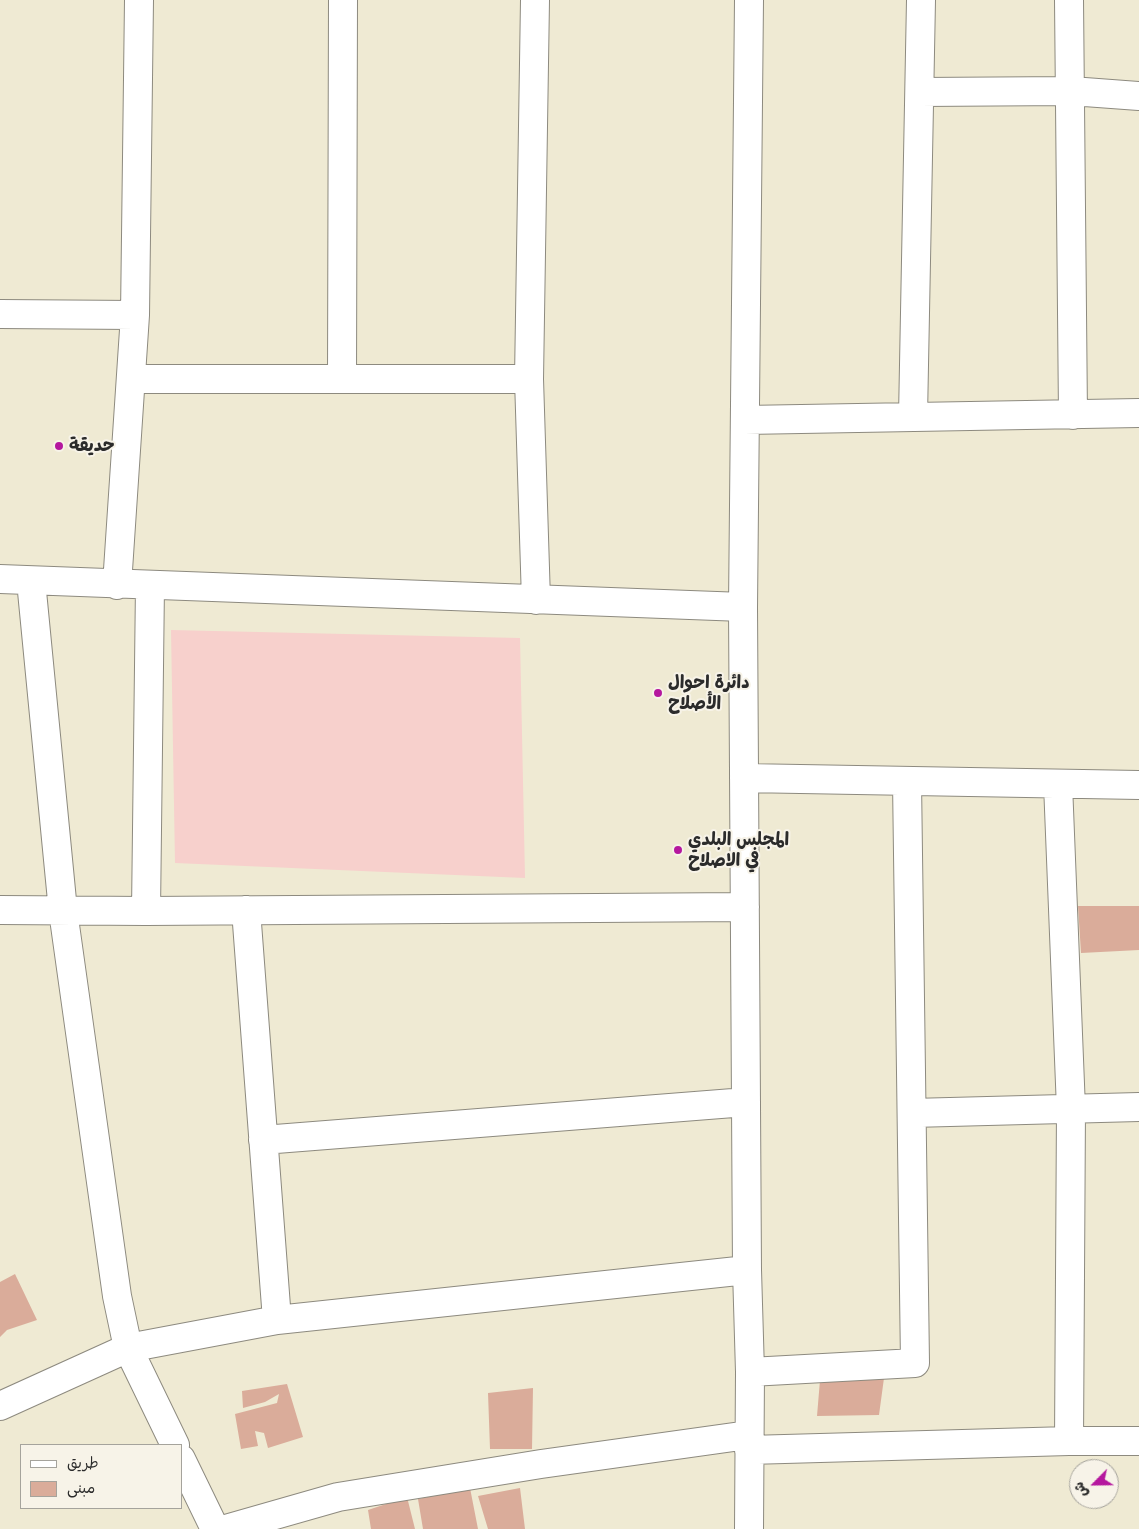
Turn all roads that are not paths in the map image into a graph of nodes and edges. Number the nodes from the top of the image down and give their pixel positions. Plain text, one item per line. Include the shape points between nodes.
1 (139, 0) edge
2 (343, 0) edge
3 (534, 0) edge
4 (749, 0) edge
5 (922, 0) edge
6 (1069, 0) edge
7 (1071, 91) junction
8 (920, 92) junction
9 (1139, 96) edge
10 (0, 314) edge
11 (135, 315) junction
12 (342, 378) junction
13 (132, 379) junction
14 (529, 379) junction
15 (1139, 414) edge
16 (1073, 415) junction
17 (913, 417) junction
18 (745, 420) junction
19 (0, 580) edge
20 (31, 581) junction
21 (117, 585) junction
22 (150, 585) junction
23 (536, 600) junction
24 (743, 607) junction
25 (744, 778) junction
26 (907, 781) junction
27 (1058, 784) junction
28 (1139, 786) edge
29 (745, 907) junction
30 (0, 910) edge
31 (246, 910) junction
32 (63, 911) junction
33 (146, 911) junction
34 (746, 1102) junction
35 (1139, 1107) edge
36 (1071, 1109) junction
37 (912, 1113) junction
38 (263, 1140) junction
39 (747, 1270) junction
40 (277, 1320) junction
41 (128, 1348) junction
42 (750, 1372) junction
43 (0, 1406) edge
44 (1069, 1441) junction
45 (1139, 1441) edge
46 (748, 1442) junction
47 (175, 1444) edge
48 (182, 1461) edge
49 (215, 1529) edge
50 (226, 1529) edge
51 (749, 1529) edge

1 - 11 street
2 - 12 street
3 - 14 street
4 - 18 street
5 - 8 street
6 - 7 street
7 - 8 street
7 - 9 street
7 - 16 street
8 - 17 street
10 - 11 street
11 - 13 street
12 - 13 street
12 - 14 street
13 - 21 street
14 - 23 street
15 - 16 street
16 - 17 street
17 - 18 street
18 - 24 street
19 - 20 street
20 - 21 street
20 - 32 street
21 - 22 street
22 - 23 street
22 - 33 street
23 - 24 street
24 - 25 street
25 - 26 street
25 - 29 street
26 - 27 street
26 - 37 street
27 - 28 street
27 - 36 street
29 - 31 street
29 - 34 street
30 - 32 street
31 - 33 street
31 - 38 street
32 - 33 street
32 - 41 street via 117,1296
34 - 38 street
34 - 39 street
35 - 36 street
36 - 37 street
36 - 44 street
37 - 42 street via 915,1363
38 - 40 street
39 - 40 street
39 - 42 street
40 - 41 street
41 - 43 street
41 - 47 street
42 - 46 street
44 - 45 street
44 - 46 street
46 - 50 street via 542,1464 338,1497
46 - 51 street
48 - 49 street

